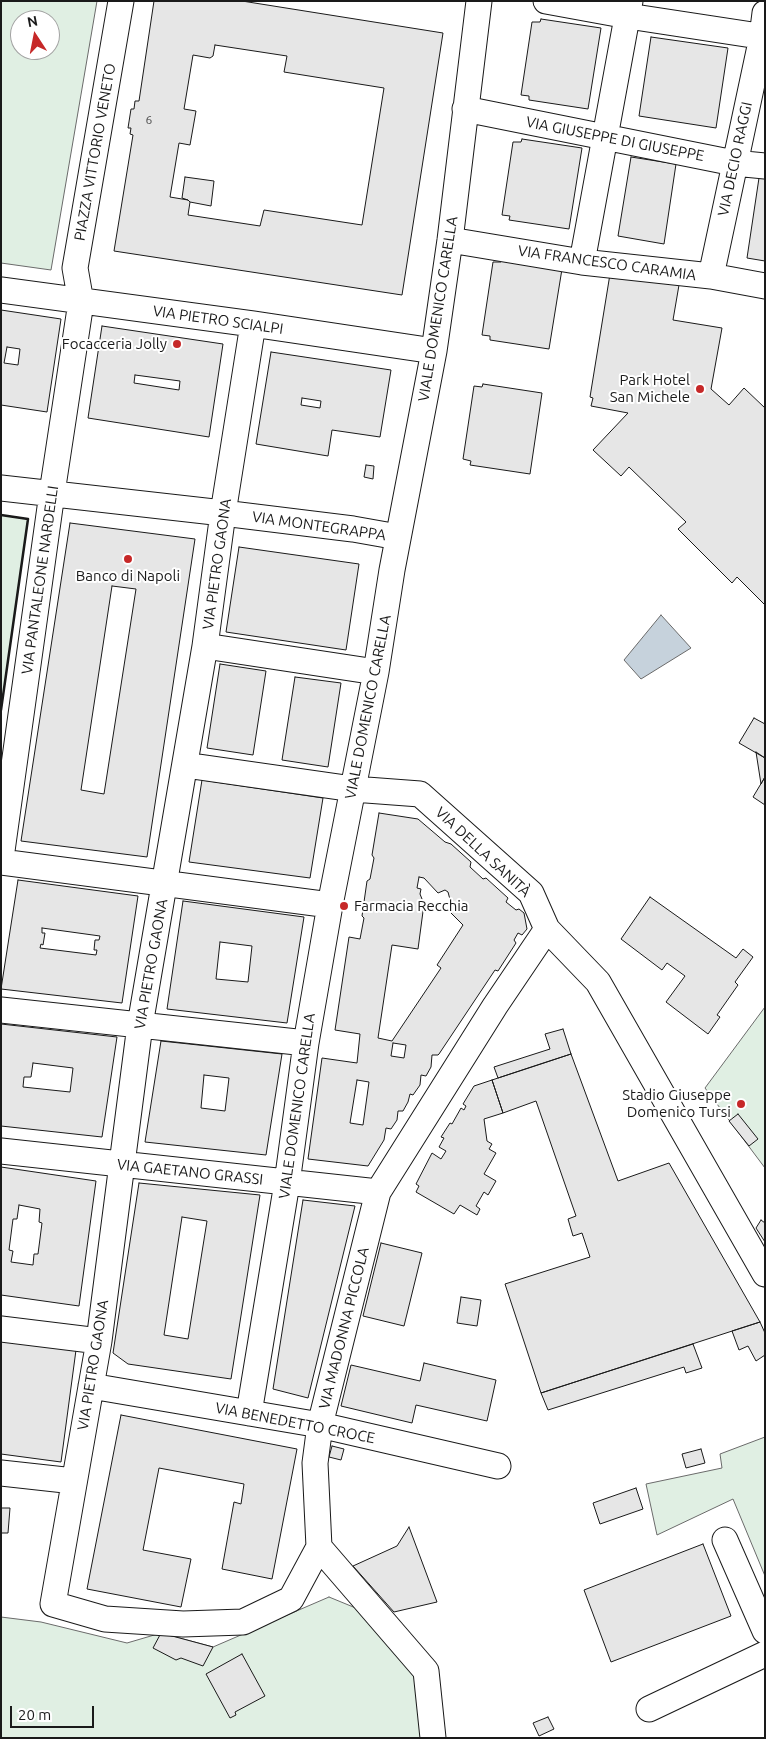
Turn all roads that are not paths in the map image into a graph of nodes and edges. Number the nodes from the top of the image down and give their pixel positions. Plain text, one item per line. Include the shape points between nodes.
1 (121, 1) edge
2 (480, 1) edge
3 (546, 1) edge
4 (629, 9) edge
5 (764, 29) edge
6 (466, 109) junction
7 (604, 136) junction
8 (734, 162) junction
9 (765, 166) edge
10 (450, 240) junction
11 (582, 262) junction
12 (712, 276) junction
13 (765, 286) edge
14 (1, 290) edge
15 (81, 302) junction
16 (253, 324) junction
17 (434, 351) junction
18 (1, 488) edge
19 (52, 494) junction
20 (223, 513) junction
21 (398, 537) junction
22 (205, 646) junction
23 (376, 672) junction
24 (185, 765) junction
25 (353, 789) junction
26 (1, 858) edge
27 (1, 862) edge
28 (165, 882) junction
29 (330, 905) junction
30 (547, 929) junction
31 (1, 1010) edge
32 (140, 1025) junction
33 (306, 1043) junction
34 (1, 1151) edge
35 (122, 1165) junction
36 (286, 1183) junction
37 (378, 1192) junction
38 (765, 1274) edge
39 (1, 1329) edge
40 (99, 1341) junction
41 (91, 1386) junction
42 (249, 1412) junction
43 (320, 1425) junction
44 (498, 1466) dead end
45 (1, 1473) edge
46 (74, 1482) junction
47 (725, 1540) dead end
48 (319, 1547) junction
49 (765, 1631) edge
50 (765, 1654) edge
51 (649, 1709) dead end
52 (433, 1738) edge

1 - 15 street, PIAZZA VITTORIO VENETO via 75,268
2 - 6 street, VIALE DOMENICO CARELLA
3 - 4 street
4 - 5 street
4 - 7 street
5 - 8 street, VIA DECIO RAGGI
6 - 7 street, VIA GIUSEPPE DI GIUSEPPE
6 - 10 street, VIALE DOMENICO CARELLA
7 - 8 street, VIA GIUSEPPE DI GIUSEPPE
7 - 11 street
8 - 9 street, VIA GIUSEPPE DI GIUSEPPE
8 - 12 street, VIA DECIO RAGGI
10 - 11 street, VIA FRANCESCO CARAMIA
10 - 17 street, VIALE DOMENICO CARELLA
11 - 12 street, VIA FRANCESCO CARAMIA
12 - 13 street, VIA FRANCESCO CARAMIA
14 - 15 street, VIA PIETRO SCIALPI
15 - 16 street, VIA PIETRO SCIALPI
15 - 19 street, VIA PANTALEONE NARDELLI
16 - 17 street, VIA PIETRO SCIALPI
16 - 20 street, VIA PIETRO GAONA
17 - 21 street, VIALE DOMENICO CARELLA
18 - 19 street, VIA MONTEGRAPPA
19 - 20 street, VIA MONTEGRAPPA
19 - 26 street, VIA PANTALEONE NARDELLI
20 - 21 street, VIA MONTEGRAPPA
20 - 22 street, VIA PIETRO GAONA
21 - 23 street, VIALE DOMENICO CARELLA
22 - 23 street
22 - 24 street, VIA PIETRO GAONA
23 - 25 street, VIALE DOMENICO CARELLA
24 - 25 street, VIA DELLA SANITÀ
24 - 28 street, VIA PIETRO GAONA
25 - 29 street, VIALE DOMENICO CARELLA
25 - 30 street, VIA DELLA SANITÀ via 420,794 531,893
27 - 28 street
28 - 29 street
28 - 32 street, VIA PIETRO GAONA
29 - 33 street, VIALE DOMENICO CARELLA
30 - 37 street, VIA MADONNA PICCOLA
30 - 38 street, VIA DELLA SANITÀ via 598,982
31 - 32 street
32 - 33 street
32 - 35 street, VIA PIETRO GAONA
33 - 36 street, VIALE DOMENICO CARELLA
34 - 35 street, VIA GAETANO GRASSI
35 - 36 street, VIA GAETANO GRASSI
35 - 40 street, VIA PIETRO GAONA
36 - 37 street, VIA GAETANO GRASSI
36 - 42 street, VIALE DOMENICO CARELLA
37 - 43 street, VIA MADONNA PICCOLA
39 - 40 street
40 - 41 street, VIA PIETRO GAONA
41 - 42 street, VIA BENEDETTO CROCE
41 - 46 street, VIA PIETRO GAONA
42 - 43 street, VIA BENEDETTO CROCE
43 - 44 street, VIA BENEDETTO CROCE
43 - 48 street, VIA MADONNA PICCOLA via 315,1463
45 - 46 street
46 - 48 street, VIA PIETRO GAONA via 53,1604 105,1620 183,1624 243,1622 292,1599
47 - 49 street
48 - 52 street via 426,1671
50 - 51 street

